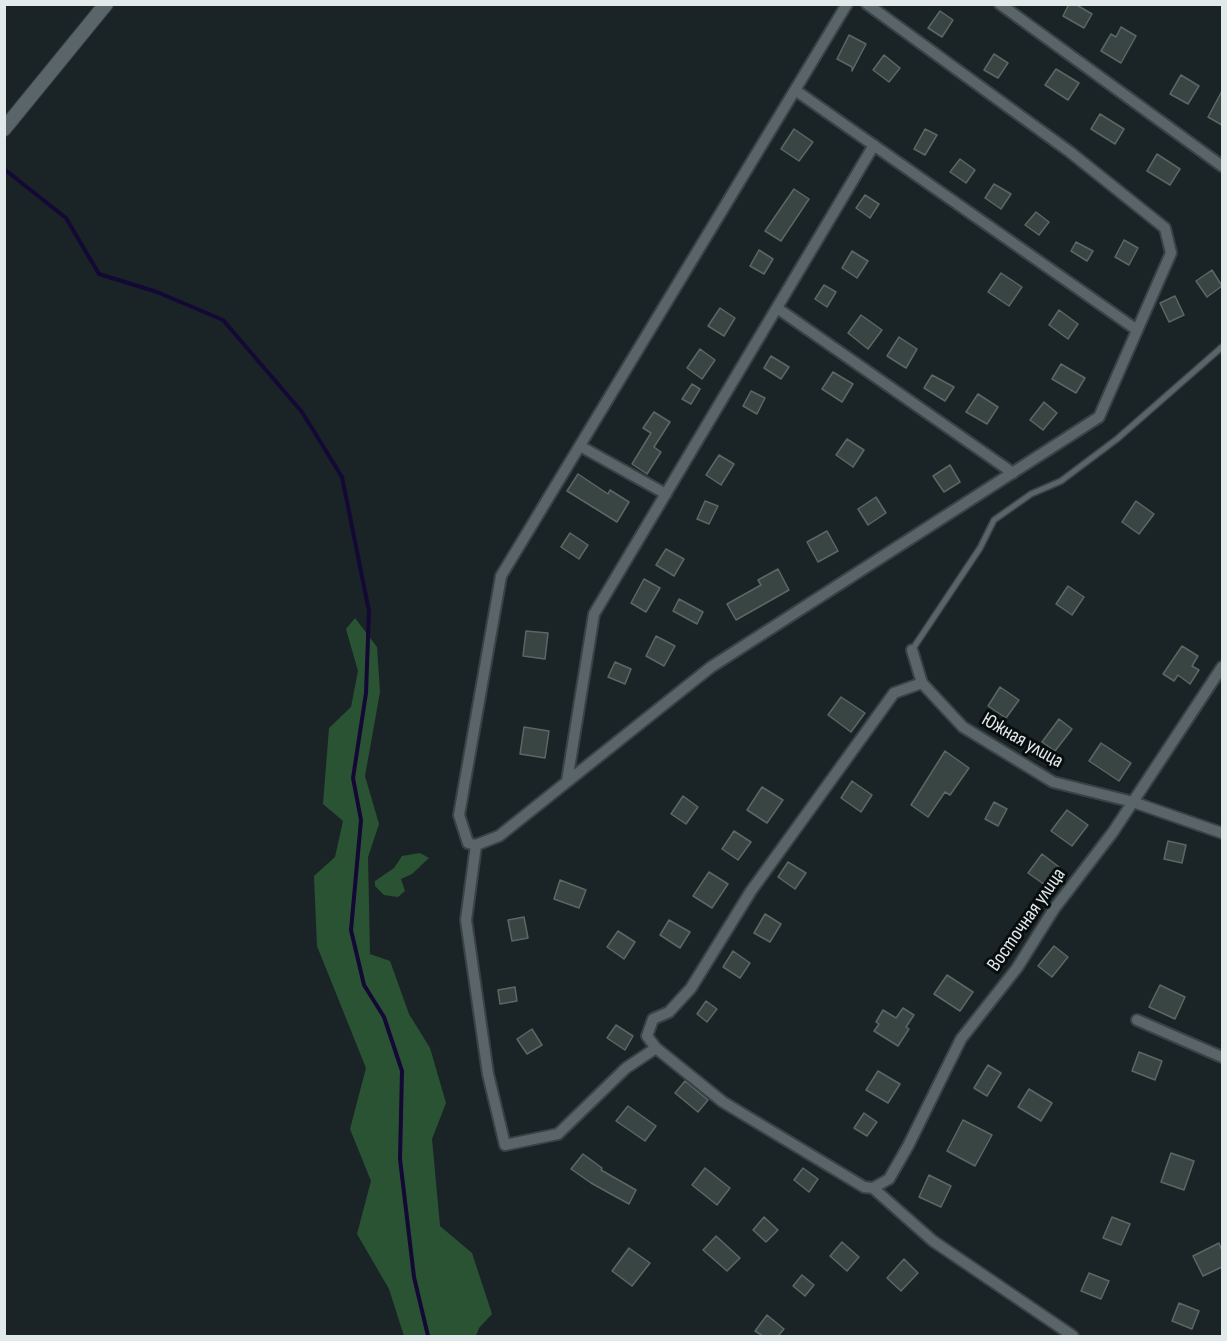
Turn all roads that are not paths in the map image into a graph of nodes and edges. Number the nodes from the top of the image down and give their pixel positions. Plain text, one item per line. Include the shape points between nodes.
1 (106, 4) edge
2 (847, 4) edge
3 (867, 4) edge
4 (1000, 4) edge
5 (795, 90) junction
6 (4, 129) edge
7 (874, 145) junction
8 (1222, 166) edge
9 (777, 308) junction
10 (1137, 330) junction
11 (1222, 347) edge
12 (580, 446) junction
13 (1013, 473) junction
14 (666, 494) junction
15 (912, 650) joint
16 (1222, 667) edge
17 (921, 683) junction
18 (567, 781) junction
19 (1133, 802) junction
20 (1222, 832) edge
21 (476, 845) junction
22 (1137, 1020) dead end
23 (656, 1048) junction
24 (1222, 1058) edge
25 (868, 1188) junction
26 (1073, 1336) edge

1 - 6 street
2 - 5 street
3 - 10 street via 1070,152 1165,228 1171,253
4 - 8 street
5 - 7 street
5 - 12 street
7 - 9 street
7 - 10 street
9 - 13 street
9 - 14 street
10 - 13 street via 1099,417
11 - 15 lane via 1117,440 1061,481 1030,494 994,520 980,548
12 - 14 street
12 - 21 street via 501,576 459,815 468,843
13 - 18 street via 711,667
14 - 18 street via 594,614
15 - 17 street, Южная улица
16 - 19 street, Восточная улица
17 - 19 street, Южная улица via 963,727 1053,782
17 - 23 street via 894,693 751,891 692,988 669,1012 653,1019 647,1036
18 - 21 street via 499,836
19 - 20 street, Южная улица
19 - 25 street, Восточная улица via 1054,909 1017,968 961,1039 889,1179
21 - 23 street via 466,920 488,1074 505,1145 558,1134 626,1068
22 - 24 street
23 - 25 street via 723,1102
25 - 26 street via 933,1241

